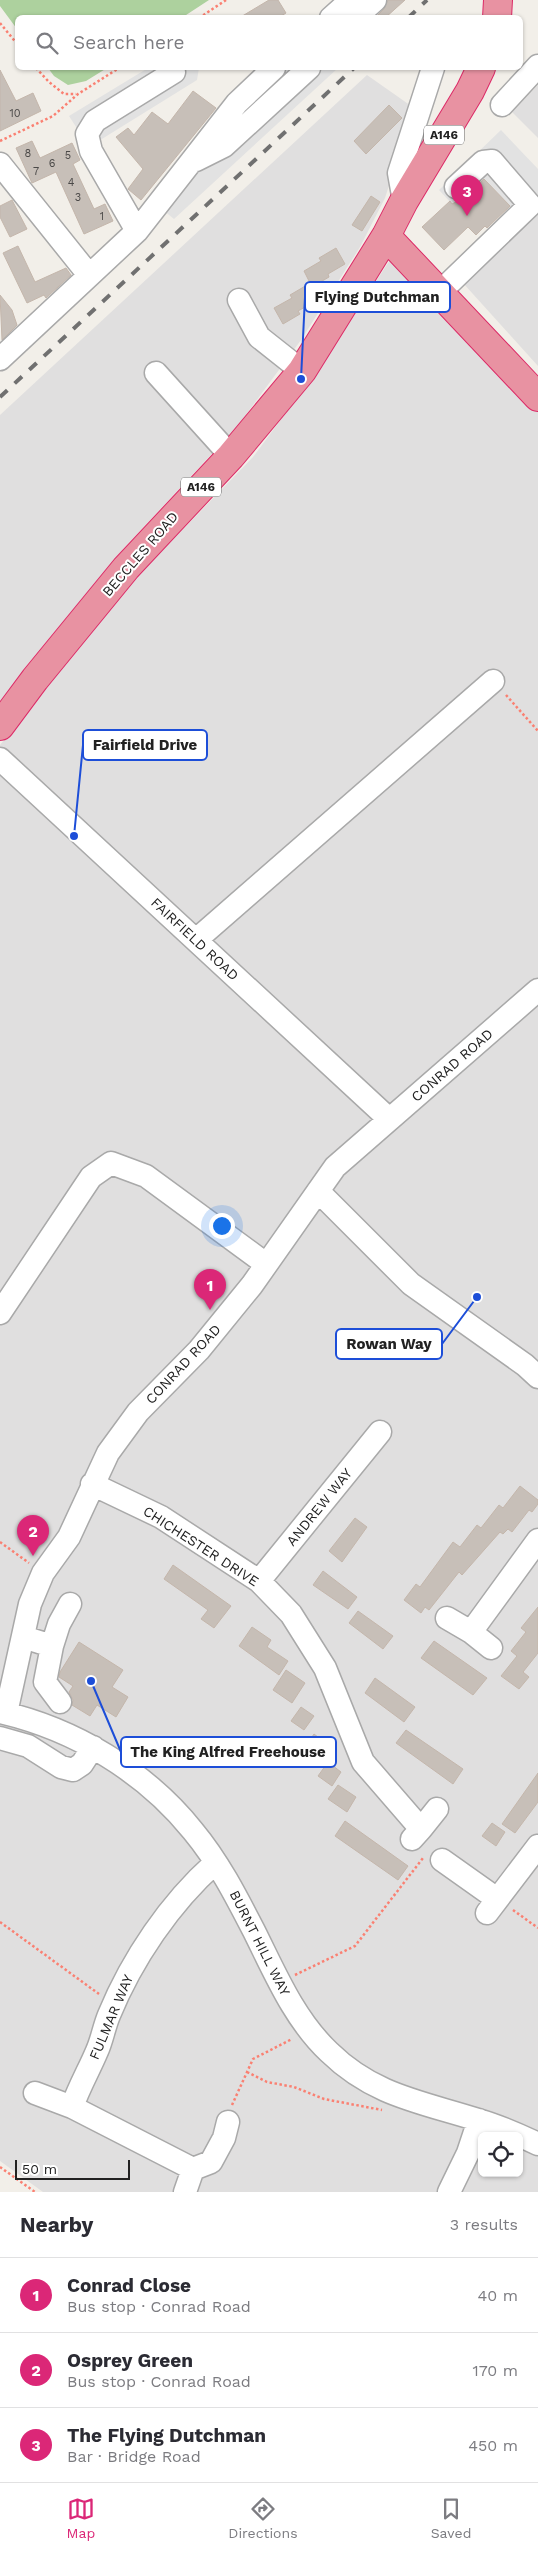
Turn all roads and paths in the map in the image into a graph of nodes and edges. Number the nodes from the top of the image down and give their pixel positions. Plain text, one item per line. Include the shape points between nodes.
1 (226, 0) edge
2 (351, 0) edge
3 (375, 0) edge
4 (498, 0) edge
5 (204, 15) edge
6 (334, 15) edge
7 (358, 15) edge
8 (497, 15) edge
9 (0, 23) edge
10 (15, 40) edge
11 (538, 66) edge
12 (38, 70) edge
13 (116, 70) edge
14 (272, 70) edge
15 (432, 70) edge
16 (480, 70) edge
17 (296, 71) edge
18 (174, 72) dead end
19 (78, 94) junction
20 (502, 106) dead end
21 (0, 141) edge
22 (190, 163) junction
23 (0, 164) edge
24 (456, 187) dead end
25 (404, 201) junction
26 (137, 231) junction
27 (386, 236) junction
28 (89, 275) junction
29 (439, 292) junction
30 (239, 300) dead end
31 (0, 359) edge
32 (302, 371) junction
33 (156, 373) dead end
34 (538, 397) edge
35 (231, 456) junction
36 (493, 681) joint
37 (0, 726) edge
38 (538, 732) edge
39 (0, 759) edge
40 (196, 940) junction
41 (538, 990) edge
42 (389, 1119) junction
43 (318, 1191) junction
44 (266, 1264) junction
45 (0, 1313) edge
46 (538, 1377) edge
47 (380, 1432) dead end
48 (92, 1484) junction
49 (538, 1540) edge
50 (0, 1542) edge
51 (43, 1573) junction
52 (259, 1582) junction
53 (70, 1604) dead end
54 (447, 1618) dead end
55 (471, 1632) junction
56 (23, 1637) junction
57 (52, 1646) junction
58 (491, 1648) dead end
59 (60, 1702) dead end
60 (3, 1712) edge
61 (0, 1738) edge
62 (93, 1747) junction
63 (437, 1809) dead end
64 (424, 1846) junction
65 (538, 1846) edge
66 (215, 1863) junction
67 (492, 1906) junction
68 (0, 1922) edge
69 (538, 1928) edge
70 (280, 1983) junction
71 (114, 2005) junction
72 (307, 2029) junction
73 (247, 2072) junction
74 (35, 2093) dead end
75 (72, 2107) junction
76 (383, 2110) dead end
77 (478, 2120) junction
78 (228, 2122) joint
79 (538, 2144) edge
80 (0, 2167) edge
81 (193, 2169) junction
82 (35, 2192) edge
83 (185, 2192) edge
84 (449, 2192) edge

1 - 5 path
2 - 6 street
3 - 7 street
4 - 8 highway
9 - 10 path
11 - 20 street
12 - 19 path via 64,94
13 - 19 path
14 - 22 street via 237,103
15 - 25 street via 399,173
16 - 25 highway, A146
17 - 22 street via 224,146
18 - 26 street via 96,121 87,134 91,151
19 - 21 path via 53,116
22 - 26 street
23 - 28 street
24 - 29 street via 483,162 492,161 530,205
25 - 27 highway, BECCLES ROAD / A146
26 - 28 street
27 - 29 highway
27 - 32 highway, BECCLES ROAD / A146
28 - 31 street
29 - 34 highway
30 - 32 street via 259,337
32 - 35 highway, BECCLES ROAD / A146
33 - 35 street
35 - 37 highway, BECCLES ROAD / A146 via 126,568
36 - 38 path
36 - 40 street
39 - 40 street, FAIRFIELD ROAD
40 - 42 street, FAIRFIELD ROAD
41 - 42 street, CONRAD ROAD
42 - 43 street, CONRAD ROAD via 335,1167
43 - 44 street, CONRAD ROAD
43 - 46 street via 411,1284
44 - 45 street via 146,1176 111,1163 91,1177
44 - 48 street, CONRAD ROAD via 199,1350 138,1412 108,1453
47 - 52 street, ANDREW WAY
48 - 51 street, CONRAD ROAD via 69,1537
48 - 52 street, CHICHESTER DRIVE via 160,1516
49 - 55 street
50 - 51 path
51 - 56 street, CONRAD ROAD via 30,1604
52 - 64 street, CHICHESTER DRIVE via 291,1614 325,1668 364,1762
53 - 57 street
54 - 55 street
55 - 58 street
56 - 57 street
56 - 60 street, CONRAD ROAD
57 - 59 street via 45,1682
60 - 62 street, BURNT HILL WAY via 49,1725
61 - 62 street via 28,1746 61,1767 73,1770 82,1764
62 - 66 street, BURNT HILL WAY via 153,1789 193,1830
63 - 64 street
64 - 67 street, CHICHESTER DRIVE
64 - 70 path via 355,1946
65 - 67 street
66 - 70 street, BURNT HILL WAY via 230,1885
66 - 71 street, FULMAR WAY via 192,1883 174,1906 132,1967
67 - 69 path
68 - 71 path
70 - 72 street, BURNT HILL WAY
71 - 75 street, FULMAR WAY via 98,2051
72 - 73 path via 253,2059
72 - 77 street, BURNT HILL WAY via 340,2063 382,2090 412,2102
73 - 76 path via 267,2082 294,2087 324,2099
73 - 78 path via 226,2117
74 - 75 street
75 - 81 street
77 - 79 street, BURNT HILL WAY
77 - 84 street via 468,2153
78 - 81 street via 224,2138 211,2162
80 - 82 path
81 - 83 street

